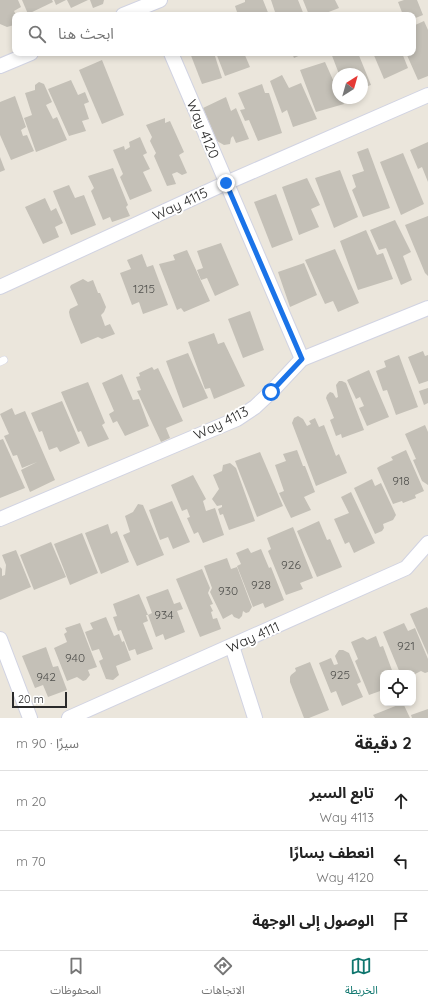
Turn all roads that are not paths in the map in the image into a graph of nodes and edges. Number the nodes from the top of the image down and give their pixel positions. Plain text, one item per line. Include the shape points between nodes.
1 (153, 5) edge
2 (132, 12) edge
3 (24, 56) edge
4 (172, 56) edge
5 (0, 66) edge
6 (428, 95) edge
7 (226, 183) junction
8 (0, 287) edge
9 (428, 308) edge
10 (302, 359) junction
11 (0, 519) edge
12 (428, 543) edge
13 (0, 639) edge
14 (232, 646) junction
15 (3, 655) edge
16 (30, 718) edge
17 (69, 718) edge
18 (255, 718) edge

1 - 2 street
3 - 5 street
4 - 7 street, Way 4120
6 - 7 street, Way 4115
7 - 8 street, Way 4115
7 - 10 street, Way 4120
9 - 10 street, Way 4113
10 - 11 street, Way 4113 via 255,407 237,418
12 - 14 street, Way 4111 via 406,568
13 - 15 street
14 - 17 street, Way 4111
14 - 18 street
15 - 16 street

